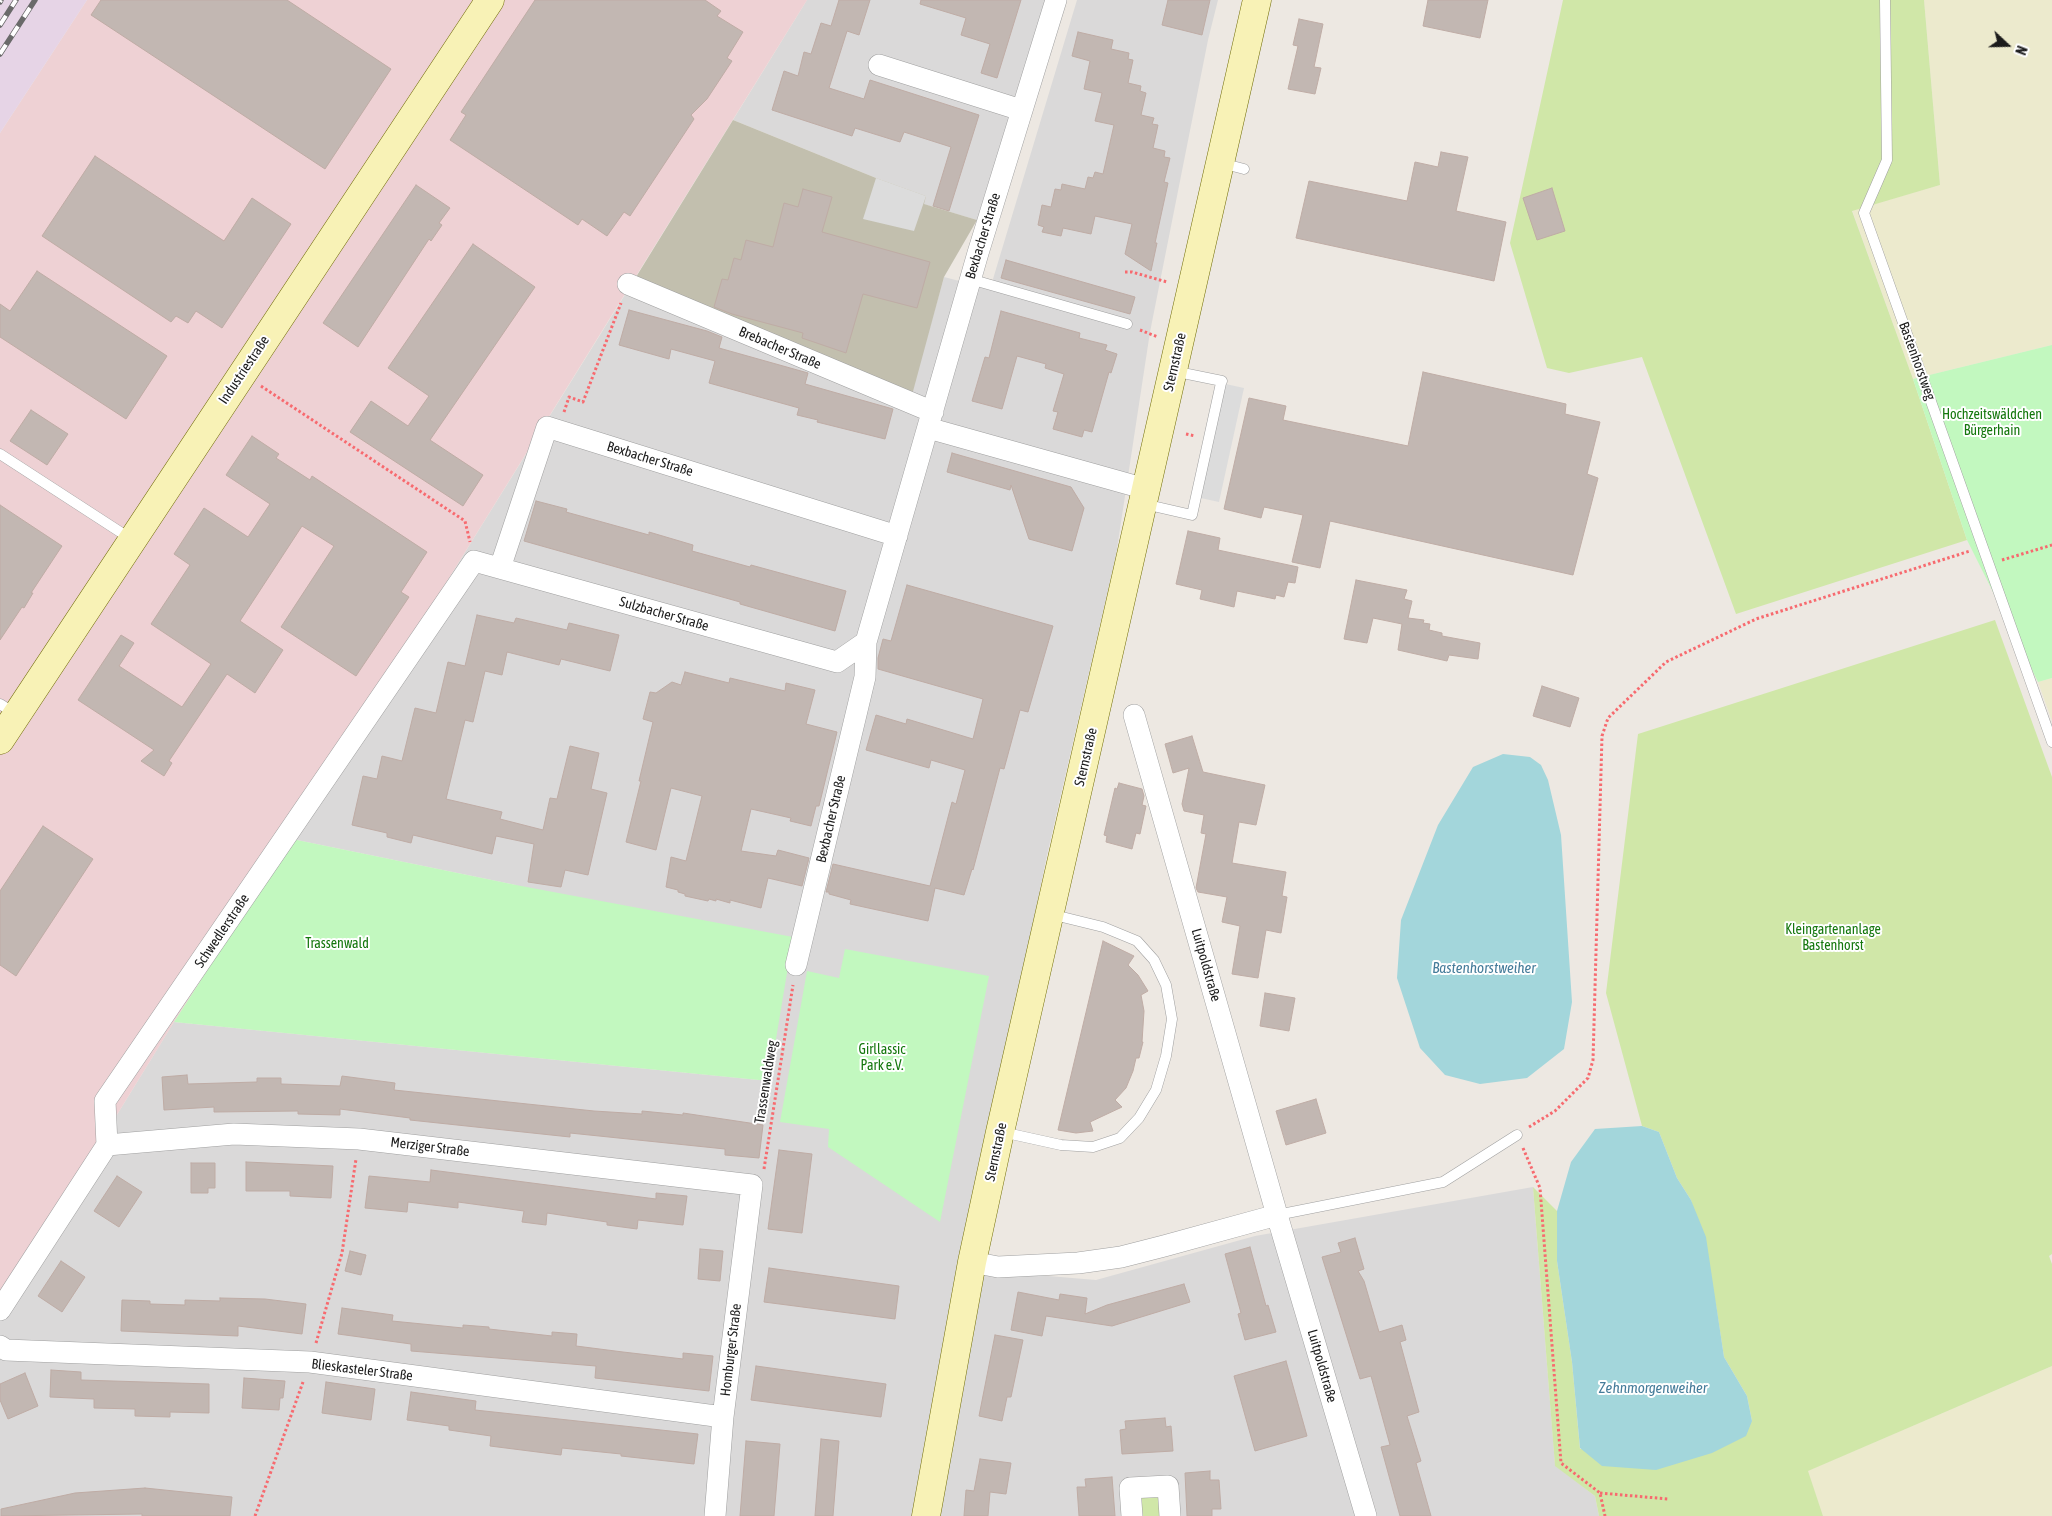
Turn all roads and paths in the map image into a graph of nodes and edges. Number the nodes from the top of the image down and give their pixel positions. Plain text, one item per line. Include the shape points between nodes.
1 (490, 0) edge
2 (1056, 0) edge
3 (1257, 0) edge
4 (1885, 0) edge
5 (879, 65) dead end
6 (1021, 110) junction
7 (1125, 272) dead end
8 (970, 279) junction
9 (1167, 282) dead end
10 (628, 284) joint
11 (1128, 324) dead end
12 (1173, 370) junction
13 (242, 373) junction
14 (931, 420) junction
15 (558, 430) junction
16 (0, 454) edge
17 (1144, 497) junction
18 (897, 536) junction
19 (132, 540) junction
20 (2052, 544) edge
21 (1983, 546) junction
22 (474, 561) junction
23 (1989, 564) junction
24 (500, 568) junction
25 (859, 648) junction
26 (8, 709) edge
27 (1134, 715) dead end
28 (0, 740) edge
29 (2052, 742) edge
30 (1049, 914) junction
31 (796, 965) joint
32 (1000, 1132) junction
33 (1517, 1134) junction
34 (359, 1139) junction
35 (107, 1145) junction
36 (751, 1191) junction
37 (1277, 1216) junction
38 (972, 1262) junction
39 (0, 1310) edge
40 (0, 1346) edge
41 (310, 1362) junction
42 (723, 1418) junction
43 (1600, 1493) junction
44 (1668, 1499) dead end
45 (255, 1516) edge
46 (715, 1516) edge
47 (926, 1516) edge
48 (1132, 1516) edge
49 (1170, 1516) edge
50 (1366, 1516) edge
51 (1605, 1516) edge

1 - 13 main road, Industriestraße
2 - 6 street, Bexbacher Straße
3 - 12 main road, Sternstraße via 1232,166
4 - 21 lane, Bastenhorstweg via 1887,160 1864,213
5 - 6 street
6 - 8 street, Bexbacher Straße
7 - 9 path
8 - 11 lane
8 - 14 street, Bexbacher Straße
10 - 14 street, Brebacher Straße
10 - 15 path via 583,402 569,397
12 - 17 main road, Sternstraße
12 - 17 lane via 1222,381 1192,515
13 - 19 main road, Industriestraße
13 - 22 path via 465,521
14 - 17 street, Brebacher Straße
14 - 18 street, Bexbacher Straße
15 - 18 street, Bexbacher Straße
15 - 24 street via 547,427
16 - 19 lane
17 - 30 main road, Sternstraße
18 - 25 street, Bexbacher Straße
19 - 26 main road, Industriestraße
20 - 23 path
21 - 23 lane, Bastenhorstweg
21 - 33 path via 1756,619 1666,662 1608,718 1602,736 1593,1060 1588,1078 1555,1111
22 - 24 street, Sulzbacher Straße
22 - 35 street, Schwedlerstraße via 106,1101
23 - 29 lane, Bastenhorstweg
24 - 25 street, Sulzbacher Straße via 837,662
25 - 31 street, Bexbacher Straße via 865,677
26 - 28 main road, Industriestraße
27 - 37 street, Luitpoldstraße
30 - 32 main road, Sternstraße
30 - 32 lane via 1103,927 1137,941 1154,960 1166,986 1172,1019 1166,1056 1156,1090 1120,1138 1094,1147 1061,1145
31 - 36 path, Trassenwaldweg via 760,1190
32 - 38 main road, Sternstraße
33 - 37 lane via 1443,1182
33 - 43 path via 1540,1188 1561,1462
34 - 35 street, Merziger Straße via 234,1134
34 - 36 street, Merziger Straße
34 - 41 path via 342,1252
35 - 39 street
36 - 42 street, Homburger Straße
37 - 38 street via 1121,1257 1022,1267
37 - 50 street, Luitpoldstraße
38 - 47 main road, Sternstraße
40 - 41 street, Blieskasteler Straße via 6,1350
41 - 42 street, Blieskasteler Straße
41 - 45 path
42 - 46 street, Homburger Straße
43 - 44 path
43 - 51 path
48 - 49 street via 1130,1488 1168,1486

